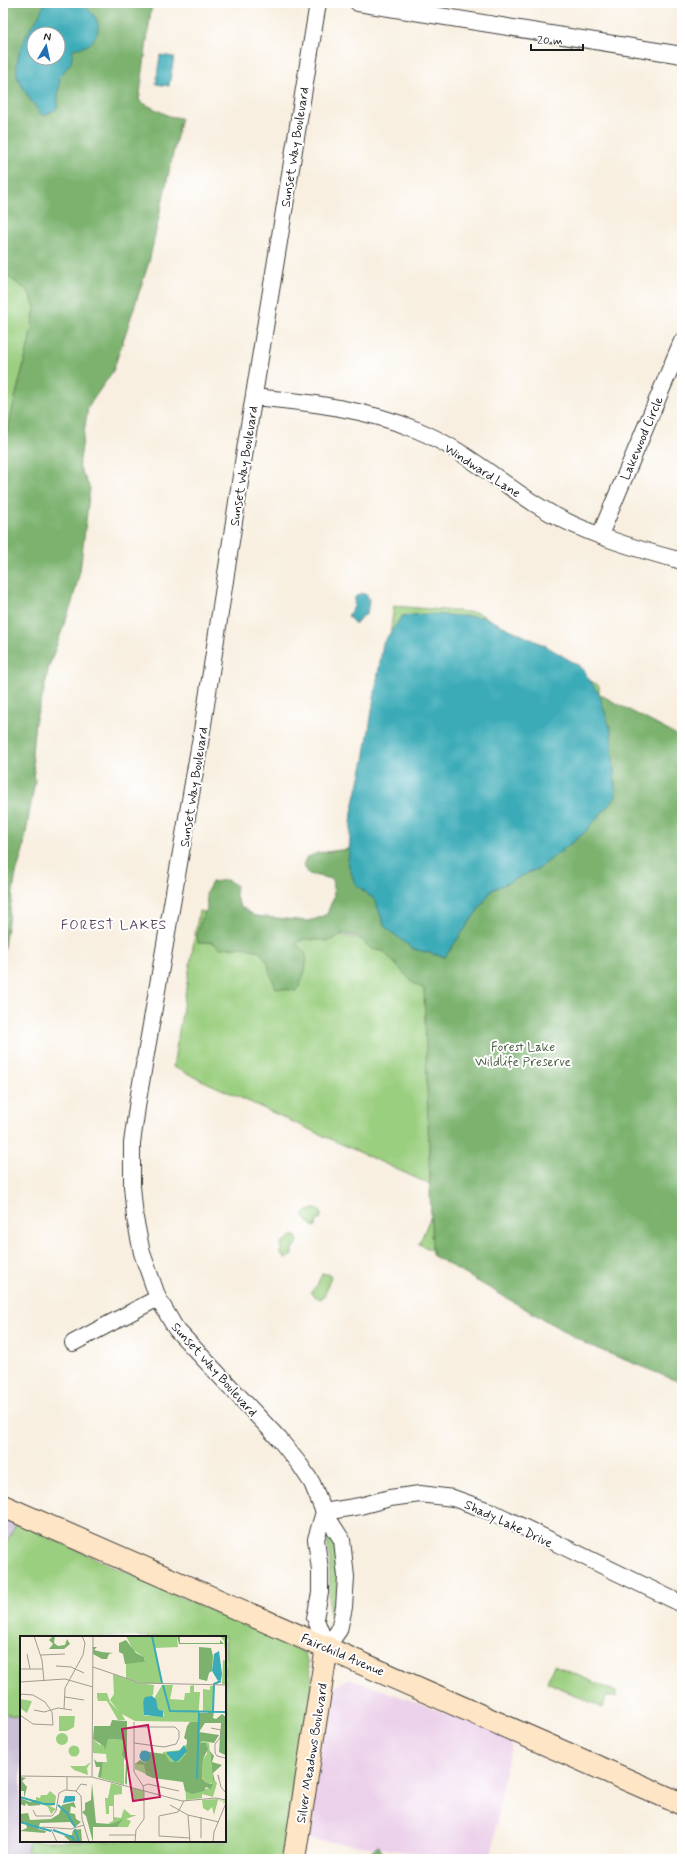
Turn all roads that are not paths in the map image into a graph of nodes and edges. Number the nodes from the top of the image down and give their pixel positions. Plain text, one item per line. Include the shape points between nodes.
1 (318, 3) edge
2 (358, 3) edge
3 (682, 54) edge
4 (682, 341) edge
5 (254, 397) junction
6 (600, 535) junction
7 (682, 561) edge
8 (158, 1298) junction
9 (73, 1343) dead end
10 (3, 1506) edge
11 (324, 1512) junction
12 (682, 1604) edge
13 (327, 1647) junction
14 (682, 1804) edge
15 (294, 1859) edge

1 - 5 street, Sunset Way Boulevard
2 - 3 street
4 - 6 street, Lakewood Circle
5 - 6 street, Windward Lane via 344,409 407,426 464,454 536,504 577,527
5 - 8 street, Sunset Way Boulevard via 200,745 132,1143 135,1218 142,1253
6 - 7 street, Windward Lane
8 - 9 street
8 - 11 street, Sunset Way Boulevard via 176,1329 280,1440 300,1465 312,1483
10 - 13 main road, Fairchild Avenue
11 - 12 street, Shady Lake Drive via 420,1494 453,1498 492,1512
11 - 13 street via 316,1539 320,1593 315,1618
11 - 13 street, Sunset Way Boulevard via 342,1540 346,1578 339,1630
13 - 14 main road, Fairchild Avenue
13 - 15 main road, Silver Meadows Boulevard

